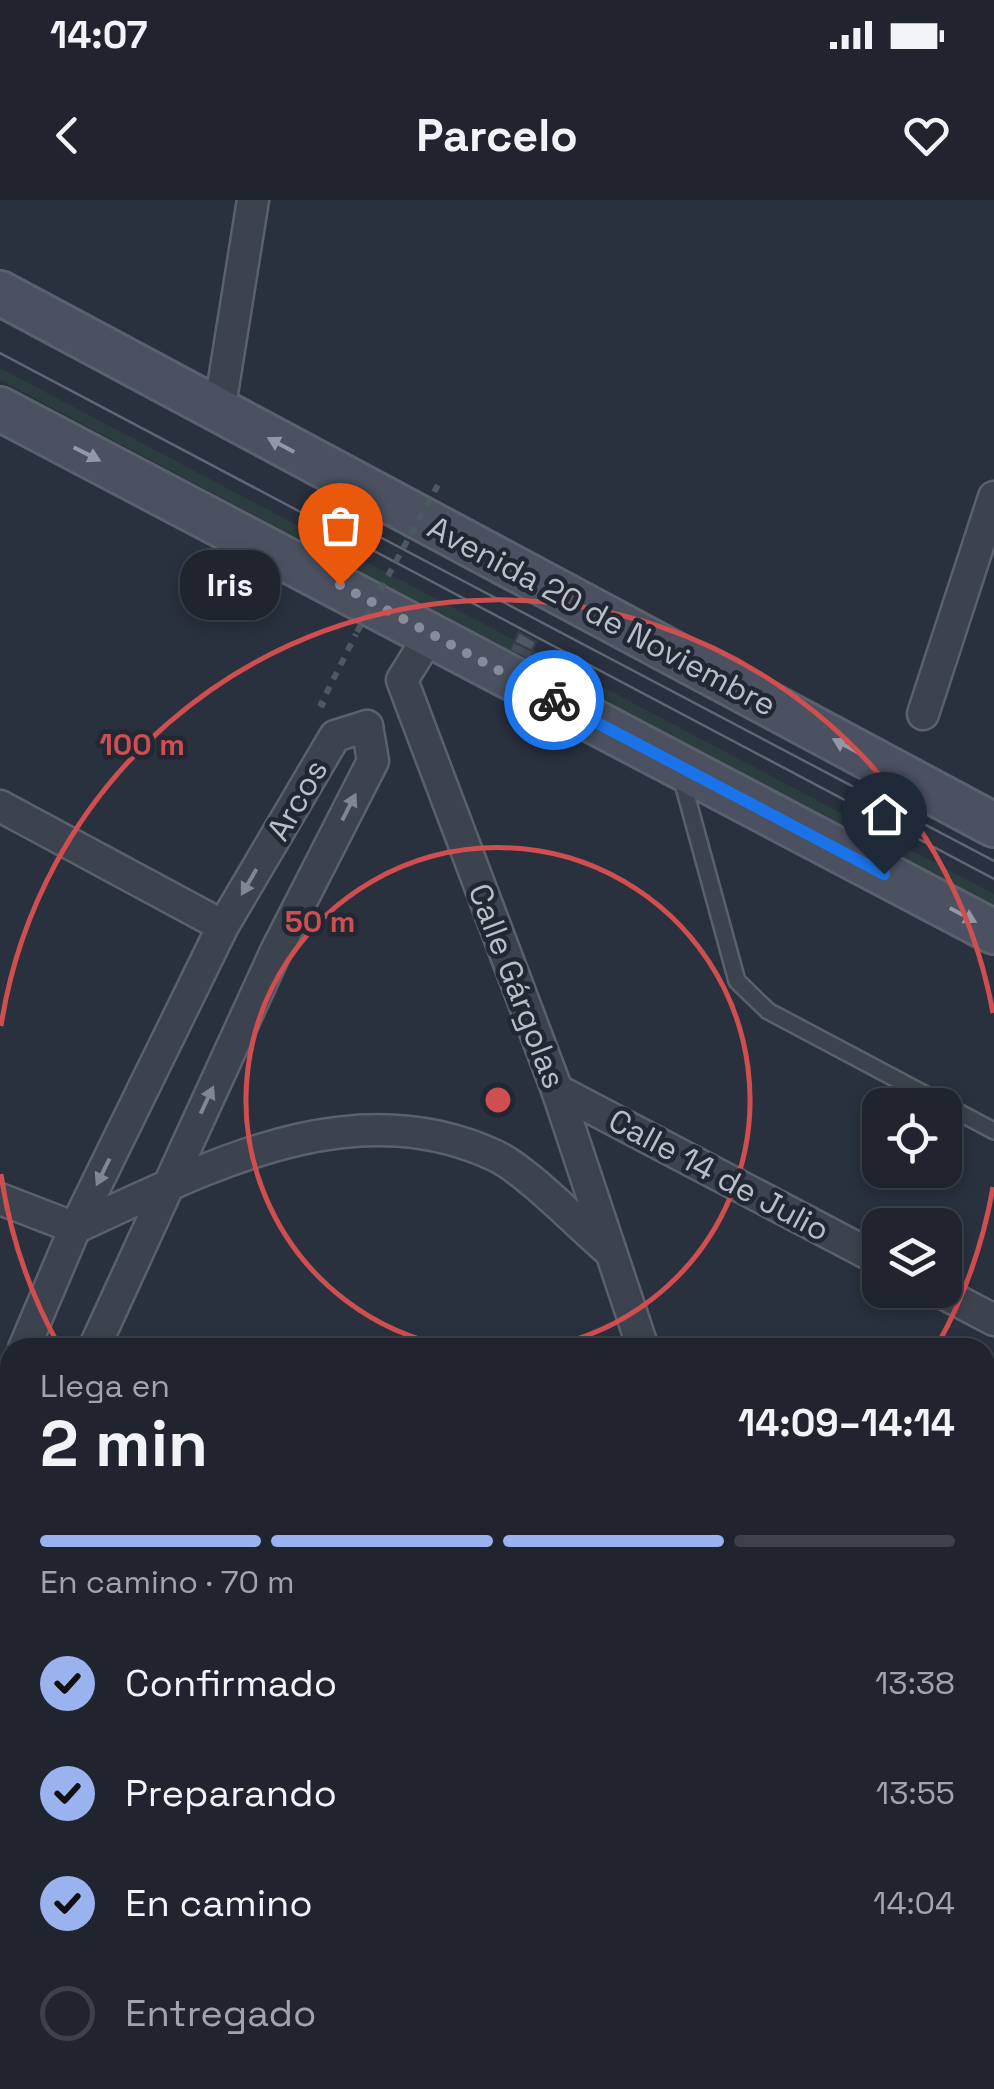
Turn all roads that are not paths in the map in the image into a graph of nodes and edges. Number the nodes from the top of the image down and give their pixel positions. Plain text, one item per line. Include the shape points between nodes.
1 (252, 200) edge
2 (0, 293) edge
3 (0, 410) edge
4 (219, 412) junction
5 (994, 497) edge
6 (431, 633) junction
7 (402, 680) junction
8 (923, 714) dead end
9 (367, 726) junction
10 (679, 767) junction
11 (0, 806) edge
12 (994, 825) edge
13 (223, 926) junction
14 (994, 932) edge
15 (557, 1090) junction
16 (994, 1131) edge
17 (168, 1186) junction
18 (0, 1199) edge
19 (76, 1228) junction
20 (607, 1249) junction
21 (862, 1251) edge
22 (962, 1303) edge
23 (994, 1320) edge
24 (28, 1338) edge
25 (99, 1338) edge
26 (638, 1338) edge

1 - 4 street
2 - 4 main road, Avenida 20 de Noviembre
3 -> 6 main road
12 -> 4 main road, Avenida 20 de Noviembre
5 - 8 street
6 - 7 street
6 - 10 main road
7 - 9 street
7 - 15 street, Calle Gárgolas
9 -> 13 street, Arcos via 334,736
17 -> 9 street, Arcos via 373,761
10 -> 14 main road
10 - 16 lane via 737,982 768,1011
11 - 13 street
13 -> 19 street, Arcos
15 - 20 street, Calle Gárgolas
15 - 21 street, Calle 14 de Julio
17 - 19 street
17 - 20 street via 272,1143 360,1128 434,1135 498,1157
17 - 25 street, Arcos
18 - 19 street
19 - 24 street, Arcos
20 - 26 street, Calle Gárgolas
22 - 23 street

